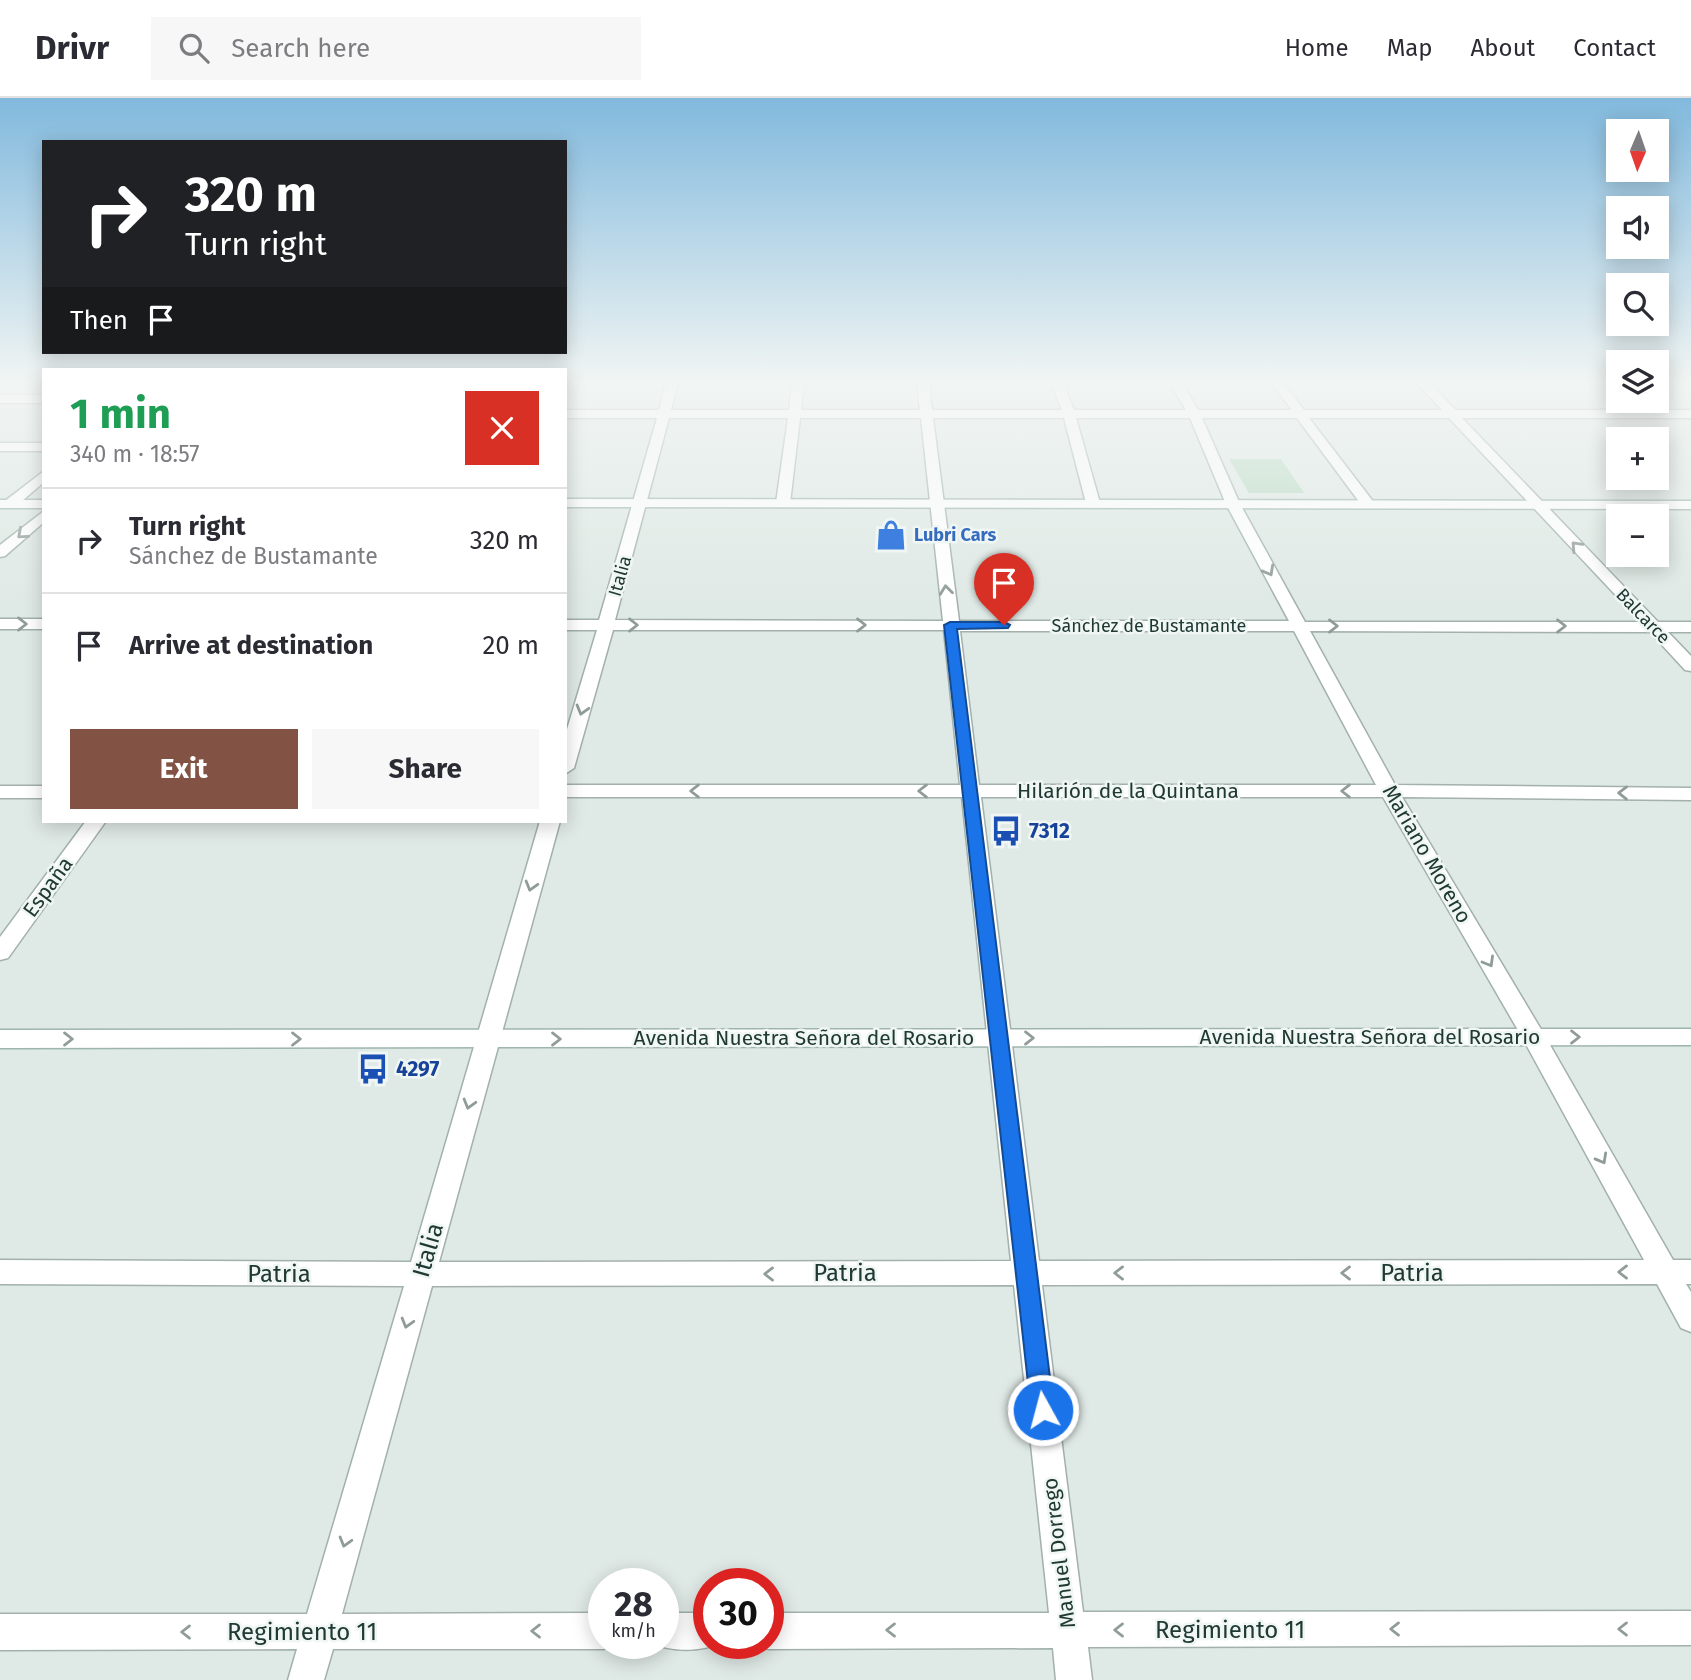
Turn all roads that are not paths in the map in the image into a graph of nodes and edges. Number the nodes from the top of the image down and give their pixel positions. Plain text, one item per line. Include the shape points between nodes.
1 (652, 457) edge
2 (788, 457) edge
3 (931, 457) edge
4 (1081, 457) edge
5 (1212, 457) edge
6 (1331, 457) edge
7 (1493, 457) edge
8 (42, 476) edge
9 (567, 503) edge
10 (641, 503) junction
11 (783, 503) junction
12 (936, 503) junction
13 (1093, 503) junction
14 (5, 504) edge
15 (42, 504) edge
16 (1233, 504) junction
17 (1368, 504) junction
18 (1536, 505) junction
19 (1691, 505) edge
20 (42, 517) edge
21 (0, 553) edge
22 (0, 624) edge
23 (42, 624) edge
24 (567, 625) edge
25 (606, 625) junction
26 (950, 625) junction
27 (1299, 626) junction
28 (1652, 626) junction
29 (1691, 626) edge
30 (1691, 666) edge
31 (567, 761) edge
32 (567, 791) edge
33 (970, 791) junction
34 (1389, 791) junction
35 (0, 792) edge
36 (42, 792) edge
37 (1691, 794) edge
38 (95, 823) edge
39 (549, 823) edge
40 (0, 953) edge
41 (1534, 1037) junction
42 (1691, 1037) edge
43 (999, 1038) junction
44 (0, 1039) edge
45 (488, 1039) junction
46 (0, 1272) edge
47 (1678, 1272) edge
48 (1026, 1273) junction
49 (421, 1274) junction
50 (1691, 1320) edge
51 (1691, 1628) edge
52 (1069, 1630) junction
53 (588, 1631) edge
54 (784, 1631) edge
55 (0, 1632) edge
56 (320, 1632) junction
57 (306, 1680) edge
58 (1074, 1680) edge

1 - 10 street, Italia
2 - 11 street
3 - 12 street, Manuel Dorrego
4 - 13 street
5 - 16 street, Mariano Moreno
6 - 17 street
7 - 18 street, Balcarce
8 - 14 street
9 - 10 street
10 - 11 street
10 - 25 street, Italia
11 - 12 street
12 - 13 street
26 -> 12 street, Manuel Dorrego
13 - 16 street
14 - 15 street
16 - 17 street
16 -> 27 street, Mariano Moreno
17 - 18 street
18 - 19 street
28 -> 18 street, Balcarce
20 -> 21 street
22 -> 23 street
24 - 25 street, Sánchez de Bustamante
25 -> 26 street, Sánchez de Bustamante
25 -> 31 street, Italia
26 - 27 street, Sánchez de Bustamante
26 - 33 street, Manuel Dorrego
27 -> 28 street, Sánchez de Bustamante
27 - 34 street, Mariano Moreno
28 - 29 street, Sánchez de Bustamante
28 - 30 street, Balcarce
33 -> 32 street, Hilarión de la Quintana
34 -> 33 street, Hilarión de la Quintana
33 - 43 street, Manuel Dorrego
37 -> 34 street, Hilarión de la Quintana
34 -> 41 street, Mariano Moreno
35 - 36 street
38 - 40 street, España
39 -> 45 street, Italia
41 -> 42 street, Avenida Nuestra Señora del Rosario
43 -> 41 street, Avenida Nuestra Señora del Rosario
41 -> 47 street, Mariano Moreno
45 -> 43 street, Avenida Nuestra Señora del Rosario
43 - 48 street, Manuel Dorrego
44 -> 45 street, Avenida Nuestra Señora del Rosario
45 -> 49 street, Italia
46 - 49 street, Patria
47 -> 48 street, Patria
47 - 50 street, Mariano Moreno
48 -> 49 street, Patria
48 - 52 street, Manuel Dorrego
49 -> 56 street, Italia
51 -> 52 street, Regimiento 11
52 -> 54 street, Regimiento 11
52 - 58 street, Manuel Dorrego
53 -> 56 street, Regimiento 11
56 -> 55 street, Regimiento 11
56 - 57 street, Italia

